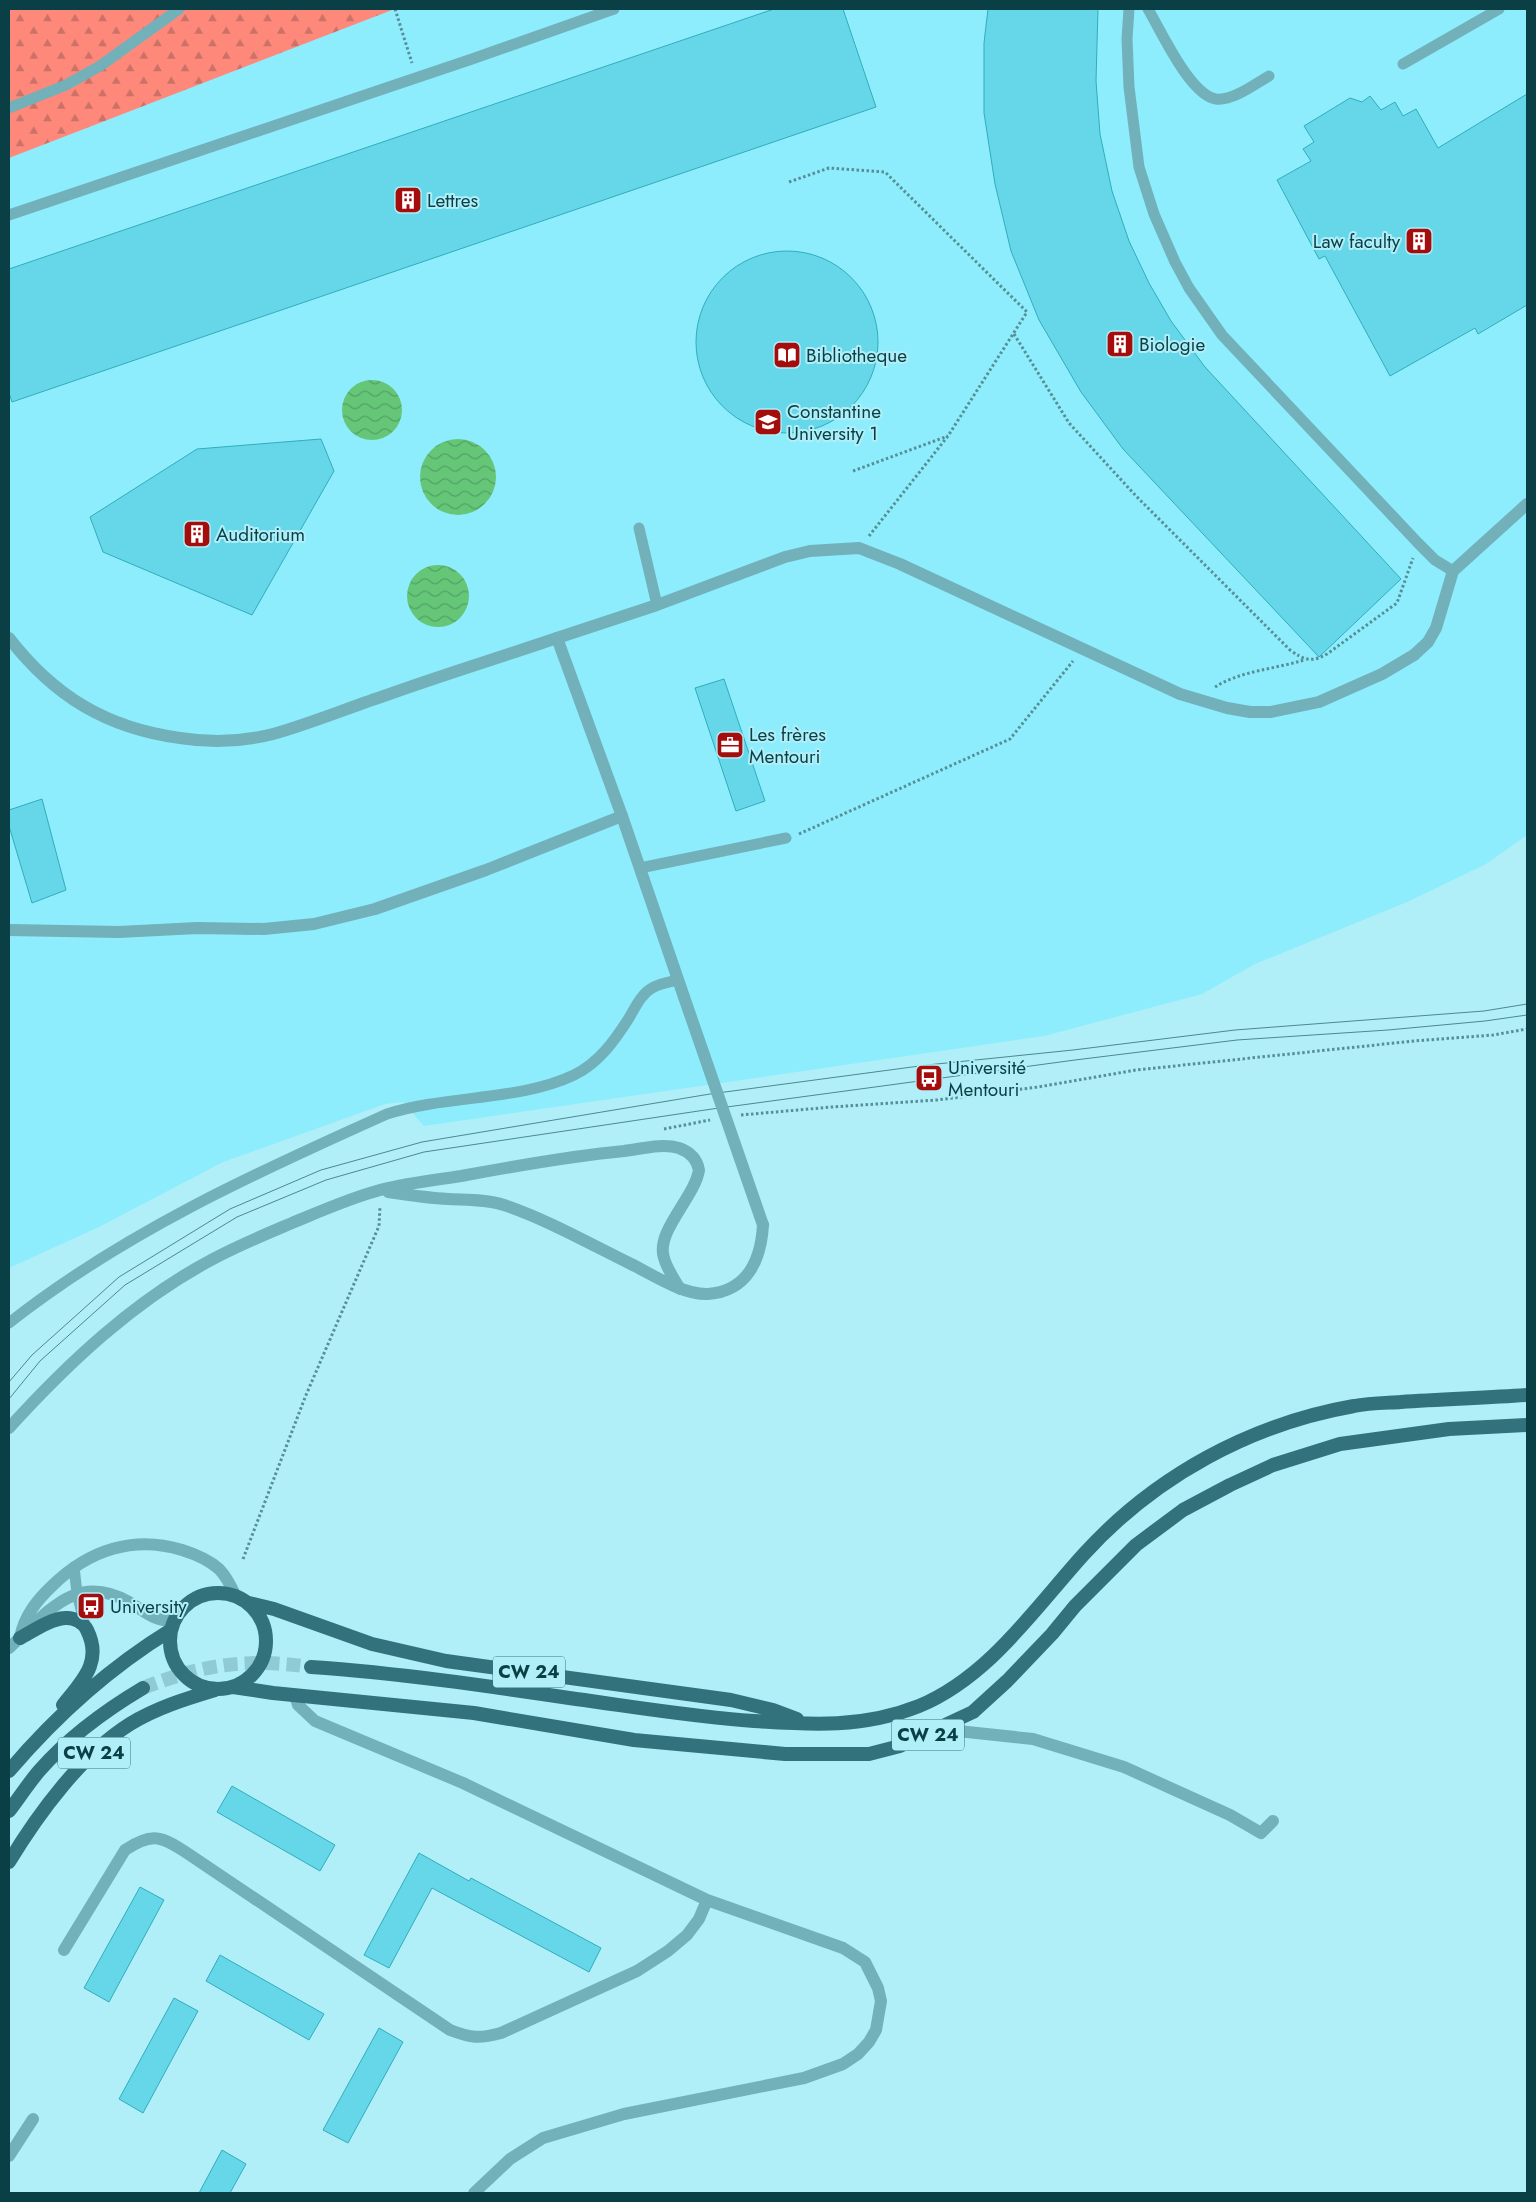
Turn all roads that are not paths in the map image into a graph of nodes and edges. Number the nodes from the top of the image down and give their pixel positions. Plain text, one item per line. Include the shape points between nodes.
1 (179, 9) edge
2 (614, 9) edge
3 (1129, 9) edge
4 (1148, 9) edge
5 (1499, 9) edge
6 (1403, 64) dead end
7 (1269, 76) dead end
8 (9, 108) edge
9 (9, 215) edge
10 (1527, 504) edge
11 (639, 528) dead end
12 (1453, 571) junction
13 (657, 605) junction
14 (9, 638) edge
15 (556, 638) junction
16 (622, 816) junction
17 (786, 838) road end
18 (640, 868) junction
19 (9, 930) edge
20 (678, 980) junction
21 (380, 1190) junction
22 (680, 1289) junction
23 (9, 1323) edge
24 (1527, 1395) edge
25 (1527, 1425) edge
26 (9, 1428) edge
27 (74, 1567) junction
28 (77, 1593) junction
29 (235, 1595) junction
30 (249, 1602) junction
31 (85, 1626) junction
32 (172, 1626) junction
33 (20, 1638) junction
34 (9, 1648) edge
35 (311, 1668) tunnel mouth
36 (232, 1687) junction
37 (143, 1688) tunnel mouth
38 (216, 1690) junction
39 (295, 1695) junction
40 (814, 1725) junction
41 (939, 1729) junction
42 (38, 1736) junction
43 (9, 1771) edge
44 (9, 1811) edge
45 (1273, 1821) dead end
46 (9, 1862) edge
47 (707, 1900) junction
48 (64, 1950) dead end
49 (33, 2119) dead end
50 (9, 2156) edge
51 (474, 2193) edge

1 - 8 lane via 100,66 66,85
2 - 9 lane
3 - 12 lane via 1129,87 1139,167 1154,214 1189,288 1222,335 1418,543
4 - 7 lane via 1189,79 1203,94 1217,99 1234,96
5 - 6 lane
10 - 12 street
11 - 13 lane
12 - 13 street via 1436,628 1428,642 1414,655 1382,674 1319,702 1271,712 1250,712 1195,699 859,548 810,551 785,557
13 - 15 street
14 - 15 street via 37,671 96,715 140,731 217,742 274,734
15 - 16 street
16 - 18 street
16 - 19 street via 486,870 375,909 314,924 119,932
17 - 18 lane
18 - 20 street
20 - 22 street, bridge via 763,1225 762,1245 755,1266 738,1283 706,1294
20 - 23 lane via 662,983 647,992 620,1033 597,1060 575,1075 529,1089 387,1114 167,1218 74,1275
21 - 22 street via 504,1205
21 - 22 street via 608,1152 679,1148 691,1155 699,1170 696,1184 662,1244 663,1257
21 - 26 street via 250,1241 179,1279 88,1349
24 - 40 highway, CW 24 via 1357,1405 1258,1432 1160,1486 1122,1515 1001,1648 948,1690 919,1705 885,1715 845,1724
25 - 41 highway, CW 24 via 1449,1429 1340,1444 1273,1465 1230,1485 1182,1510 1136,1545 1007,1681 973,1712
27 - 28 lane
27 - 29 street via 114,1548 133,1544 159,1545 194,1553 207,1561 219,1570
27 - 33 street via 36,1603 25,1620
28 - 31 lane
28 - 32 street via 86,1591 112,1595
28 - 33 street via 60,1602
29 - 30 highway
29 - 32 highway via 221,1592 200,1596 182,1608
30 - 36 highway via 265,1627 266,1650 257,1671
30 - 40 highway, CW 24 via 351,1638 428,1657 731,1700 773,1710
31 - 33 highway via 66,1618
31 - 42 highway via 94,1650 91,1665 84,1679
32 - 38 highway via 170,1647 175,1663 199,1686
32 - 42 highway, CW 24 via 86,1693
33 - 34 street
35 - 40 highway, CW 24 via 547,1694 705,1717
36 - 38 highway
36 - 39 highway, CW 24
37 - 44 highway, CW 24 via 70,1741 38,1772
38 - 46 highway, CW 24 via 163,1707 109,1740 57,1793
39 - 41 highway, CW 24 via 474,1713 634,1740 786,1754 869,1754 900,1746
39 - 47 street via 298,1705 315,1721 463,1783
41 - 45 street via 1033,1739 1124,1767 1261,1833
42 - 43 highway, CW 24
47 - 48 street via 687,1935 637,1971 501,2033 483,2038 467,2037 450,2030 160,1838 138,1841 125,1850
47 - 51 street via 834,1944 865,1962 881,2001 878,2023 869,2042 843,2064 804,2078 624,2114 543,2138 510,2159
49 - 50 street

